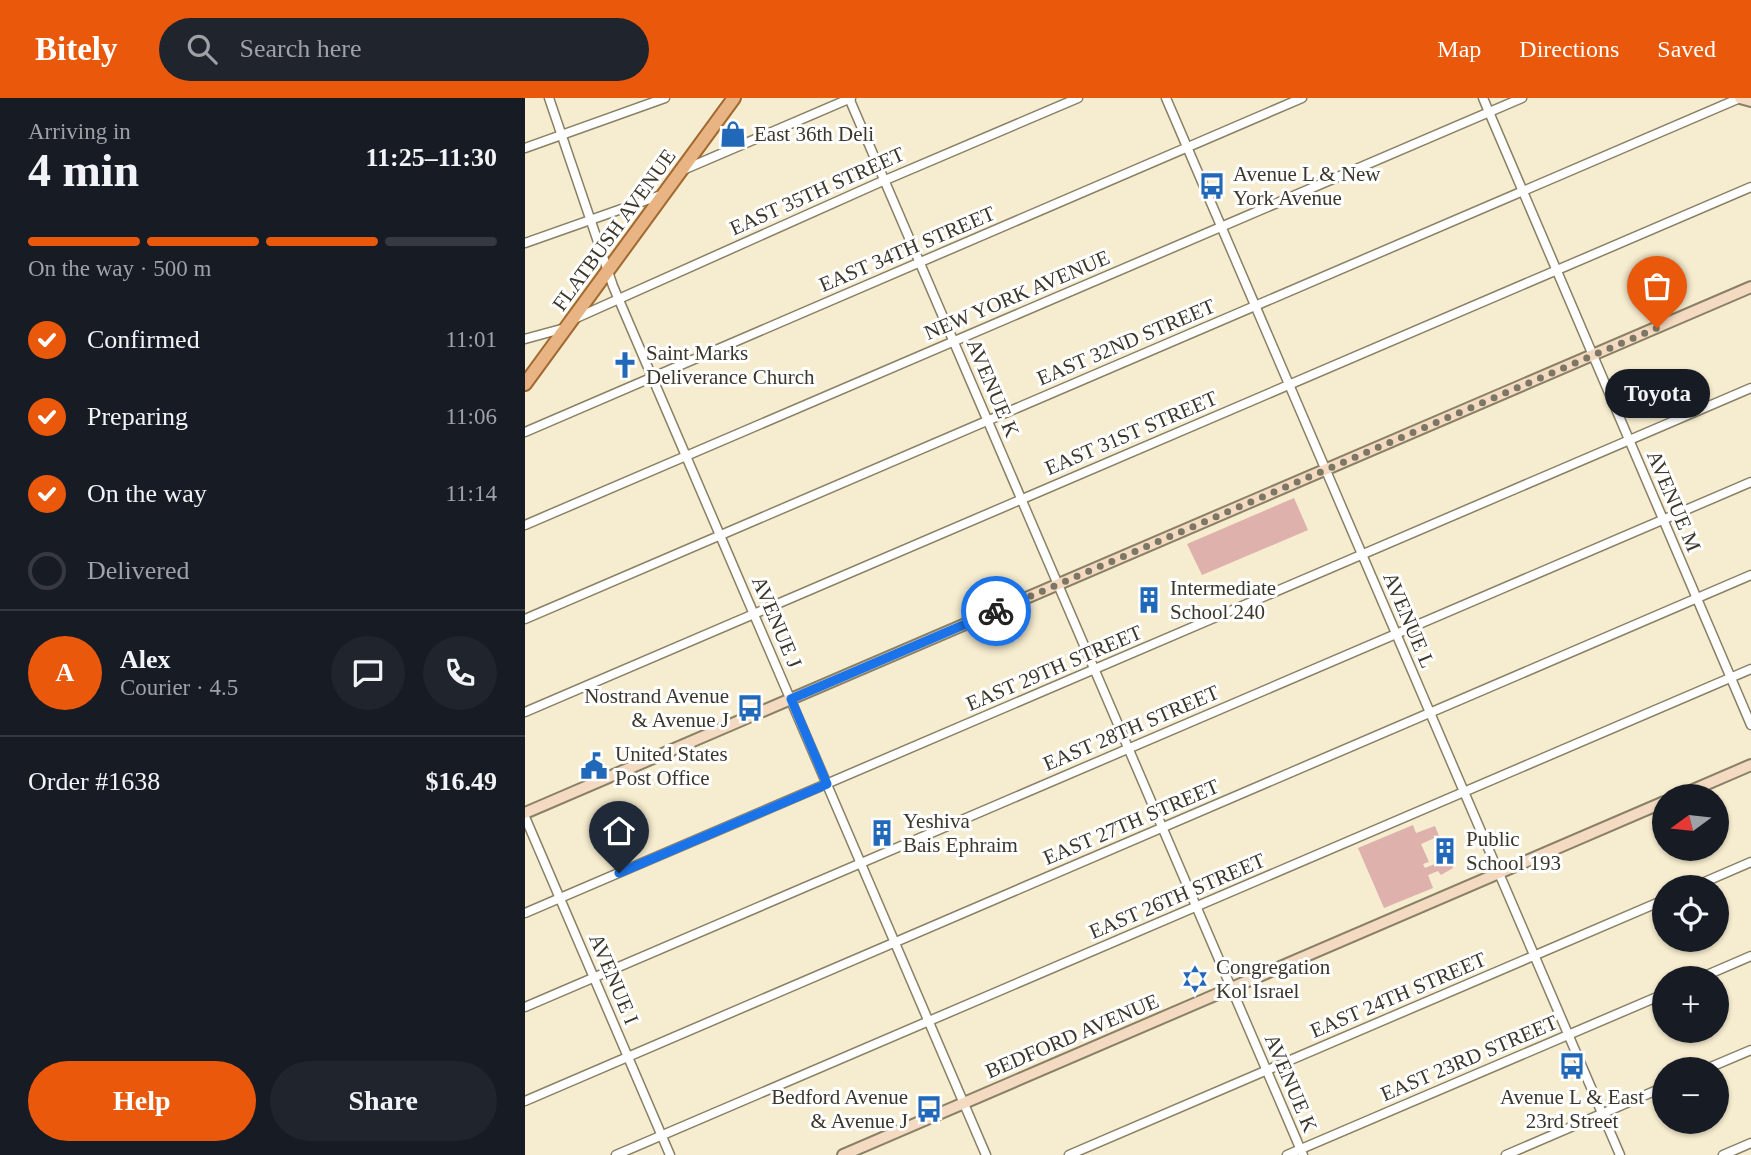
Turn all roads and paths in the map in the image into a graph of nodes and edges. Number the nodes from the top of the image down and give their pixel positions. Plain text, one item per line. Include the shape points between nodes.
1 (549, 98) edge
2 (665, 98) edge
3 (734, 98) edge
4 (850, 98) edge
5 (1078, 98) edge
6 (1166, 98) edge
7 (1303, 98) edge
8 (1483, 98) edge
9 (1522, 98) edge
10 (1740, 98) edge
11 (1751, 101) edge
12 (1489, 112) junction
13 (562, 135) junction
14 (525, 148) edge
15 (1188, 148) junction
16 (680, 171) junction
17 (885, 180) junction
18 (1751, 187) edge
19 (1523, 191) junction
20 (664, 194) junction
21 (592, 219) junction
22 (1221, 226) junction
23 (525, 243) edge
24 (920, 262) junction
25 (609, 269) junction
26 (1556, 270) junction
27 (1751, 287) edge
28 (619, 298) junction
29 (1256, 305) junction
30 (569, 324) junction
31 (525, 339) edge
32 (954, 341) junction
33 (1592, 355) junction
34 (653, 377) junction
35 (525, 384) edge
36 (1289, 384) junction
37 (1751, 388) edge
38 (988, 420) junction
39 (525, 432) edge
40 (1629, 440) junction
41 (686, 456) junction
42 (1325, 470) junction
43 (1751, 482) edge
44 (1022, 499) junction
45 (1663, 520) junction
46 (525, 525) edge
47 (720, 535) junction
48 (1362, 555) junction
49 (1751, 575) edge
50 (1058, 584) junction
51 (1696, 598) junction
52 (754, 614) junction
53 (525, 619) edge
54 (1396, 634) junction
55 (1751, 668) edge
56 (1094, 669) junction
57 (1730, 677) junction
58 (791, 699) junction
59 (525, 712) edge
60 (1430, 713) junction
61 (1751, 725) edge
62 (1128, 748) junction
63 (1751, 765) edge
64 (827, 784) junction
65 (1707, 784) edge
66 (1464, 792) junction
67 (1652, 808) edge
68 (525, 815) edge
69 (1162, 827) junction
70 (1751, 862) edge
71 (861, 863) junction
72 (1499, 874) junction
73 (1721, 875) edge
74 (560, 898) junction
75 (1652, 905) edge
76 (1196, 906) junction
77 (525, 913) edge
78 (895, 942) junction
79 (1534, 956) junction
80 (1751, 957) edge
81 (1729, 966) edge
82 (594, 977) junction
83 (1231, 988) junction
84 (1652, 999) edge
85 (525, 1007) edge
86 (929, 1021) junction
87 (1568, 1035) junction
88 (1751, 1050) edge
89 (628, 1056) junction
90 (1729, 1059) edge
91 (1266, 1070) junction
92 (1652, 1092) edge
93 (525, 1101) edge
94 (964, 1103) junction
95 (1602, 1114) junction
96 (661, 1136) junction
97 (1751, 1143) edge
98 (1301, 1152) edge
99 (616, 1155) edge
100 (670, 1155) edge
101 (842, 1155) edge
102 (986, 1155) edge
103 (1069, 1155) edge
104 (1287, 1155) edge
105 (1506, 1155) edge
106 (1620, 1155) edge
107 (1723, 1155) edge

1 - 13 street, AVENUE J
2 - 13 street
3 - 16 main road, FLATBUSH AVENUE
4 - 16 street
4 - 17 street, AVENUE K
5 - 17 street, EAST 35TH STREET
6 - 15 street, AVENUE L
7 - 15 street, EAST 34TH STREET
8 - 12 street, AVENUE M
9 - 12 street, NEW YORK AVENUE
10 - 11 main road
10 - 19 street, EAST 32ND STREET
12 - 19 street, AVENUE M
12 - 22 street, NEW YORK AVENUE
13 - 14 street
13 - 21 street, AVENUE J
15 - 22 street, AVENUE L
15 - 24 street, EAST 34TH STREET
16 - 20 main road, FLATBUSH AVENUE
17 - 24 street, AVENUE K
17 - 28 street, EAST 35TH STREET
18 - 26 street, EAST 31ST STREET
19 - 26 street, AVENUE M
19 - 29 street, EAST 32ND STREET
20 - 21 street
20 - 25 main road, FLATBUSH AVENUE
21 - 23 street
21 - 25 street, AVENUE J
22 - 29 street, AVENUE L
22 - 32 street, NEW YORK AVENUE
24 - 32 street, AVENUE K
24 - 34 street, EAST 34TH STREET
25 - 28 street, AVENUE J
25 - 30 main road, FLATBUSH AVENUE
26 - 33 street, AVENUE M
26 - 36 street, EAST 31ST STREET
27 - 33 main road
28 - 30 street, EAST 35TH STREET
28 - 34 street, AVENUE J
29 - 36 street, AVENUE L
29 - 38 street, EAST 32ND STREET
30 - 31 street, EAST 35TH STREET
30 - 35 main road, FLATBUSH AVENUE
32 - 38 street, AVENUE K
32 - 41 street, NEW YORK AVENUE
33 - 40 street, AVENUE M
33 - 42 main road
34 - 39 street, EAST 34TH STREET
34 - 41 street, AVENUE J
36 - 42 street, AVENUE L
36 - 44 street, EAST 31ST STREET
37 - 40 street, EAST 29TH STREET
38 - 44 street, AVENUE K
38 - 47 street, EAST 32ND STREET
40 - 45 street, AVENUE M
40 - 48 street, EAST 29TH STREET
41 - 46 street, NEW YORK AVENUE
41 - 47 street, AVENUE J
42 - 48 street, AVENUE L
42 - 50 main road
43 - 45 street, EAST 28TH STREET
44 - 50 street, AVENUE K
44 - 52 street, EAST 31ST STREET
45 - 51 street, AVENUE M
45 - 54 street, EAST 28TH STREET
47 - 52 street, AVENUE J
47 - 53 street, EAST 32ND STREET
48 - 54 street, AVENUE L
48 - 56 street, EAST 29TH STREET
49 - 51 street, EAST 27TH STREET
50 - 56 street, AVENUE K
50 - 58 main road
51 - 57 street, AVENUE M
51 - 60 street, EAST 27TH STREET
52 - 58 street, AVENUE J
52 - 59 street, EAST 31ST STREET
54 - 60 street, AVENUE L
54 - 62 street, EAST 28TH STREET
55 - 57 street, EAST 26TH STREET
56 - 62 street, AVENUE K
56 - 64 street, EAST 29TH STREET
57 - 61 street, AVENUE M
57 - 66 street, EAST 26TH STREET
58 - 64 street, AVENUE J
58 - 68 main road
60 - 66 street, AVENUE L
60 - 69 street, EAST 27TH STREET
62 - 69 street, AVENUE K
62 - 71 street, EAST 28TH STREET
63 - 65 main road
64 - 71 street, AVENUE J
64 - 74 street, EAST 29TH STREET
66 - 72 street, AVENUE L
66 - 76 street, EAST 26TH STREET
67 - 72 main road, BEDFORD AVENUE
68 - 74 street, AVENUE I
69 - 76 street, AVENUE K
69 - 78 street, EAST 27TH STREET
70 - 73 street
71 - 78 street, AVENUE J
71 - 82 street, EAST 28TH STREET
72 - 79 street, AVENUE L
72 - 83 main road, BEDFORD AVENUE
74 - 77 street, EAST 29TH STREET
74 - 82 street, AVENUE I
75 - 79 street, EAST 24TH STREET
76 - 83 street, AVENUE K
76 - 86 street, EAST 26TH STREET
78 - 86 street, AVENUE J
78 - 89 street, EAST 27TH STREET
79 - 87 street, AVENUE L
79 - 91 street, EAST 24TH STREET
80 - 81 street
82 - 85 street, EAST 28TH STREET
82 - 89 street, AVENUE I
83 - 91 street, AVENUE K
83 - 94 main road, BEDFORD AVENUE
84 - 87 street, EAST 23RD STREET
86 - 94 street, AVENUE J
86 - 96 street, EAST 26TH STREET
87 - 95 street, AVENUE L
87 - 98 street, EAST 23RD STREET
88 - 90 street
89 - 93 street, EAST 27TH STREET
89 - 96 street, AVENUE I
91 - 98 street, AVENUE K
91 - 103 street, EAST 24TH STREET
92 - 95 street
94 - 101 main road, BEDFORD AVENUE
94 - 102 street, AVENUE J
95 - 105 street
95 - 106 street, AVENUE L
96 - 99 street, EAST 26TH STREET
96 - 100 street, AVENUE I
97 - 107 street
98 - 104 street, EAST 23RD STREET

